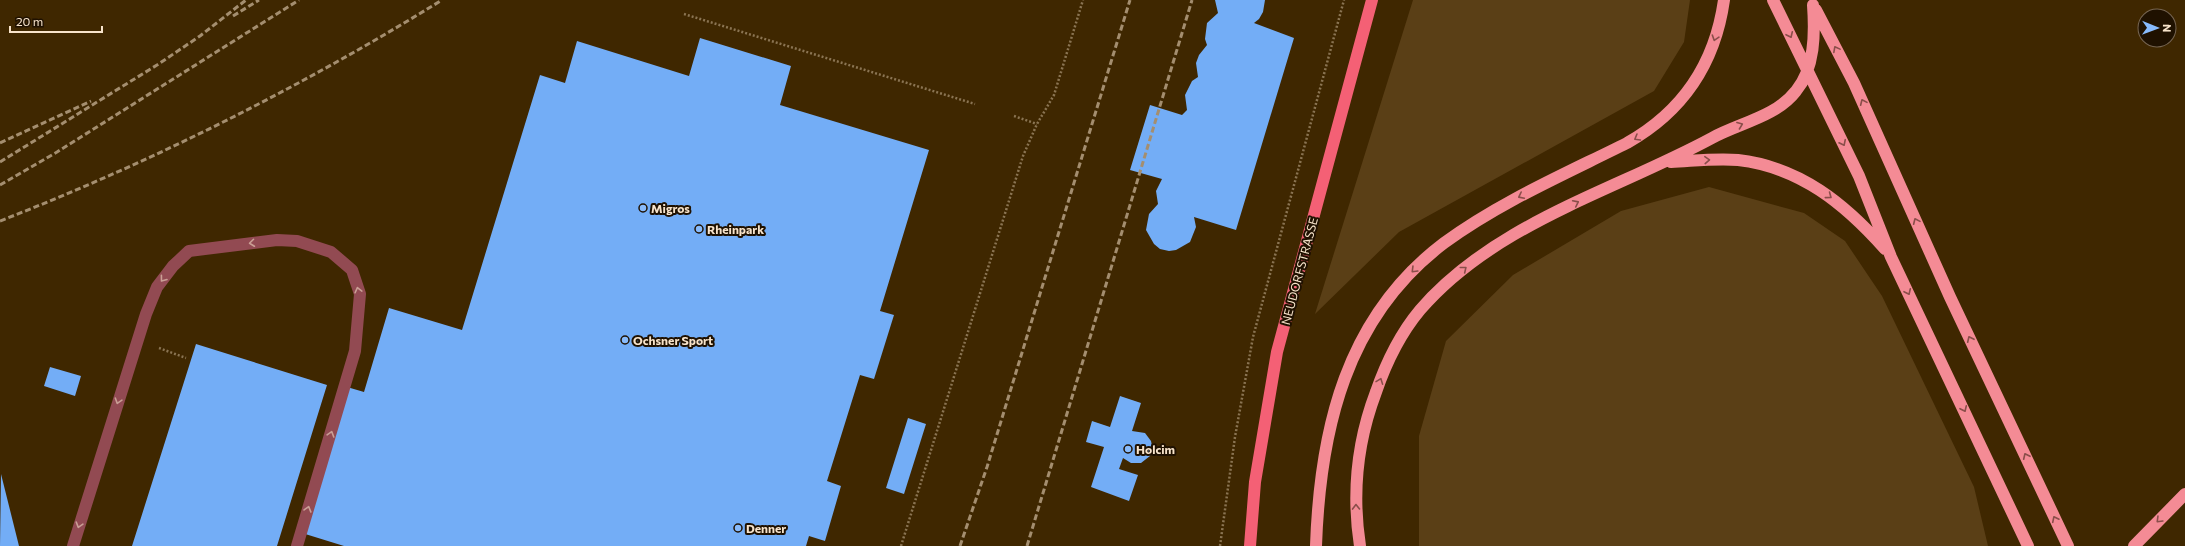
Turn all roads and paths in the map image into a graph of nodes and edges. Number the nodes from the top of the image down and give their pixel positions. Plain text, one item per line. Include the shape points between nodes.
1 (1083, 0) edge
2 (1372, 0) edge
3 (1724, 0) edge
4 (1773, 0) edge
5 (1812, 2) edge
6 (684, 14) dead end
7 (1808, 70) junction
8 (975, 104) dead end
9 (1014, 116) dead end
10 (1037, 124) junction
11 (1668, 162) junction
12 (1891, 257) junction
13 (173, 353) dead end
14 (186, 358) dead end
15 (2185, 494) edge
16 (73, 546) edge
17 (297, 546) edge
18 (901, 546) edge
19 (1250, 546) edge
20 (1316, 546) edge
21 (1360, 546) edge
22 (2028, 546) edge
23 (2068, 546) edge
24 (2134, 546) edge

1 - 10 path via 1054,95
2 - 19 main road, NEUDORFSTRASSE via 1277,352 1255,482
3 -> 20 highway via 1707,60 1690,90 1668,115 1627,143 1515,199 1464,229 1428,256 1381,308 1347,369 1334,408 1321,479
4 -> 7 highway
5 - 7 highway via 1814,42
23 -> 5 highway via 1950,296 1854,83
6 - 8 path
11 -> 7 highway via 1731,128 1779,108 1797,91
7 -> 12 highway via 1859,176
9 - 10 path
10 - 18 path via 1023,156
11 -> 12 highway via 1738,160 1796,176 1841,205
21 -> 11 highway via 1357,526 1357,482 1362,434 1385,368 1419,311 1460,272 1512,237 1618,182
12 -> 22 highway
13 - 14 path
15 -> 24 highway
17 -> 16 lane via 355,350 360,294 352,270 331,252 297,241 277,240 189,250 157,287 146,314

